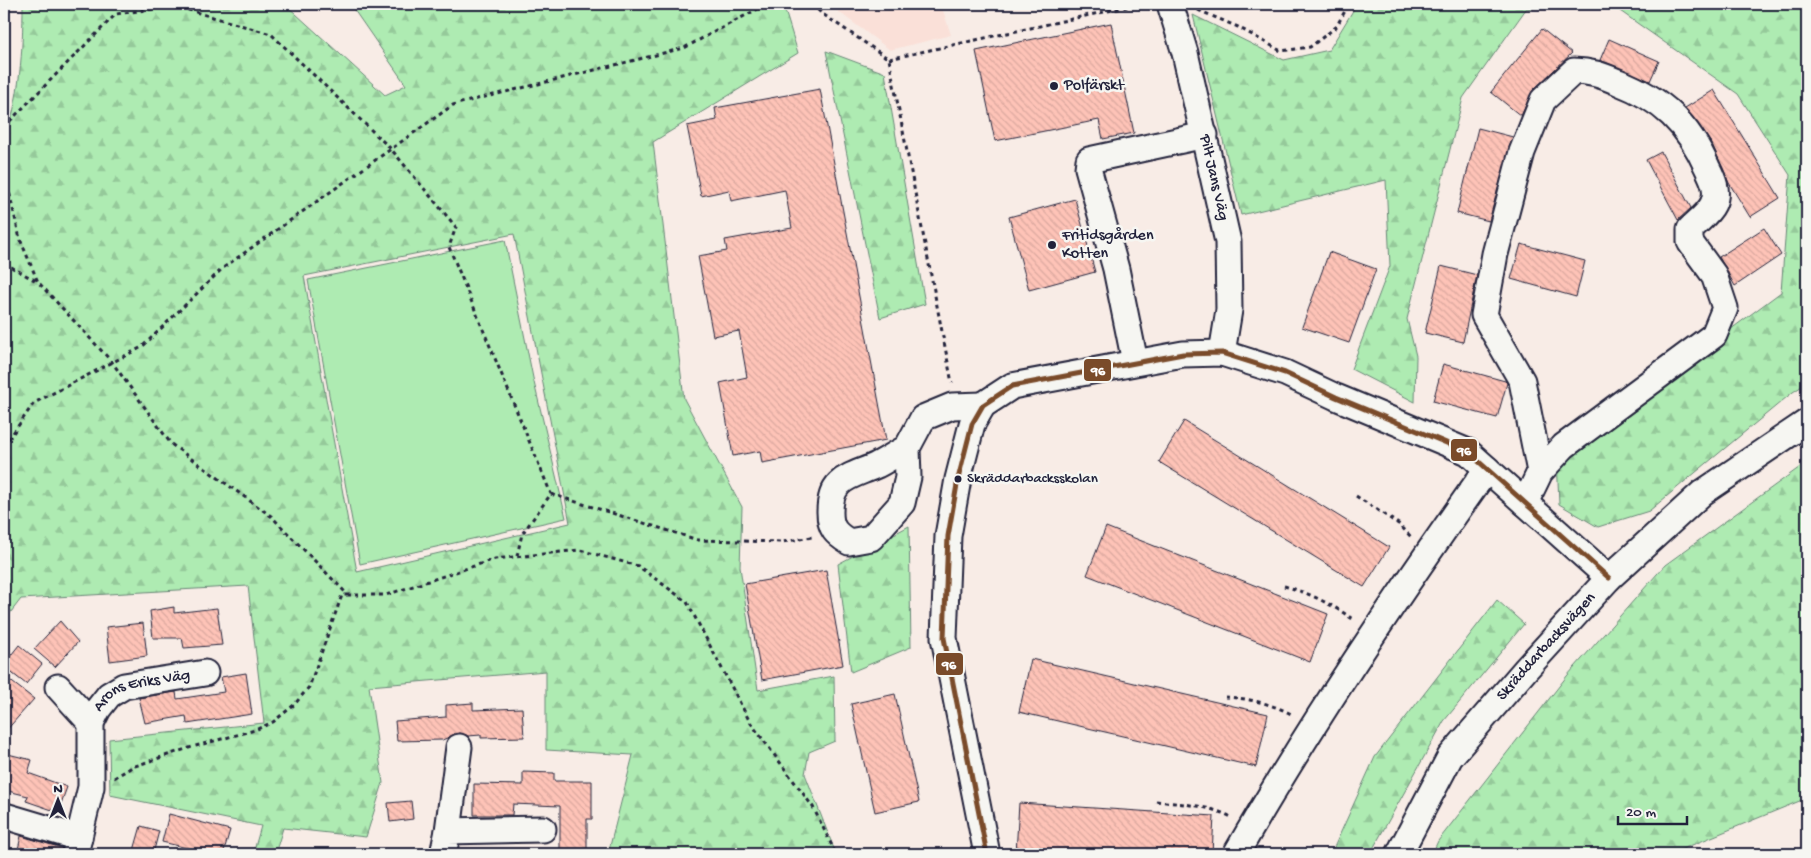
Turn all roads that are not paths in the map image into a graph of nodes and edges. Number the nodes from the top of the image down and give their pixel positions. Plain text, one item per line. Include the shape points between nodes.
1 (1179, 5) edge
2 (1205, 134) junction
3 (1222, 353) junction
4 (1135, 362) junction
5 (983, 404) junction
6 (1807, 422) edge
7 (907, 448) junction
8 (1487, 469) junction
9 (1540, 472) junction
10 (1525, 503) junction
11 (1610, 578) junction
12 (204, 673) dead end
13 (58, 688) dead end
14 (90, 723) junction
15 (460, 747) dead end
16 (5, 816) dead end
17 (542, 830) dead end
18 (445, 843) edge
19 (77, 846) edge
20 (987, 854) edge
21 (1236, 854) edge
22 (1399, 854) edge

1 - 2 street, Pilt Jans Väg via 1185,53
2 - 3 street, Pilt Jans Väg via 1228,242 1229,310
2 - 4 street via 1089,160 1088,168 1116,269
3 - 4 street via 1183,354
3 - 8 street via 1285,373 1468,452
4 - 5 street via 1012,386
5 - 7 street via 952,406 923,418
5 - 20 street via 972,424 948,536 944,638
6 - 11 street, Skräddarbacksvägen via 1702,493
7 - 7 street via 908,477 902,503 871,538 849,542 834,533 830,520 834,489 849,475
8 - 10 street
8 - 21 street via 1313,726
9 - 9 street via 1564,446 1714,336 1725,308 1714,275 1690,242 1690,230 1713,204 1716,186 1701,153 1678,121 1657,100 1590,71 1574,71 1543,100 1522,152 1495,254 1484,315 1522,381
9 - 10 street
10 - 11 street
11 - 22 street, Skräddarbacksvägen via 1450,757
12 - 14 street, Arons Eriks Väg via 124,686 109,695
13 - 14 street, Arons Eriks Väg
14 - 19 street, Arons Eriks Väg via 90,787
15 - 18 street
16 - 19 street, Arons Eriks Väg
17 - 18 street

